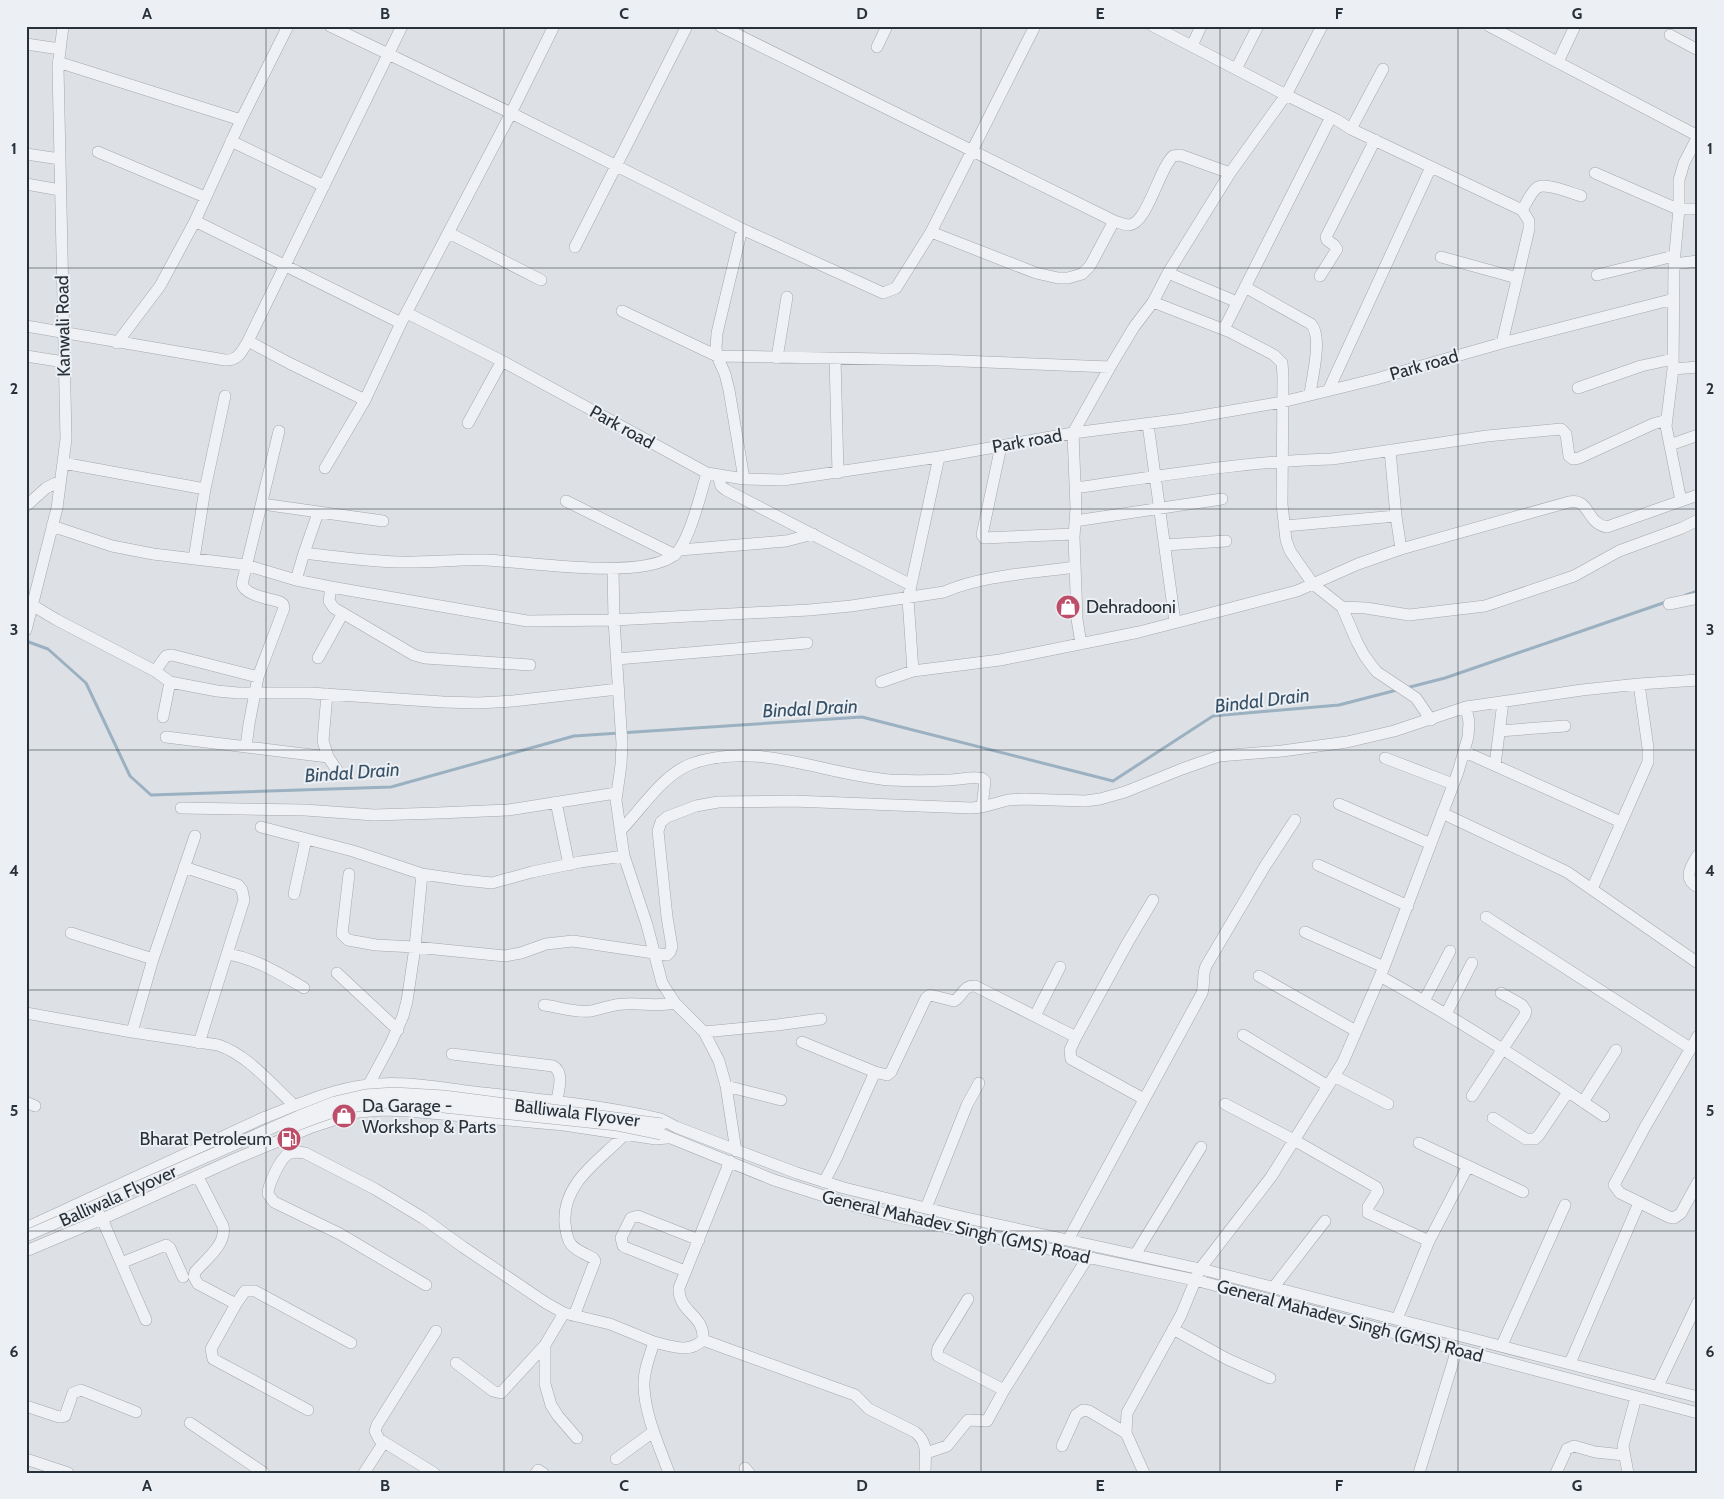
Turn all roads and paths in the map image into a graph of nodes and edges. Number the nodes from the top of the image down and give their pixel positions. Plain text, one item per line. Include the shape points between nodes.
1 (63, 26) edge
2 (288, 26) edge
3 (330, 26) edge
4 (402, 26) edge
5 (554, 26) edge
6 (687, 26) edge
7 (720, 26) edge
8 (887, 26) edge
9 (1035, 26) edge
10 (1154, 26) edge
11 (1201, 26) edge
12 (1258, 26) edge
13 (1322, 26) edge
14 (1489, 26) edge
15 (1575, 26) edge
16 (1670, 35) dead end
17 (26, 44) edge
18 (1192, 46) junction
19 (877, 47) dead end
20 (60, 49) junction
21 (1698, 50) edge
22 (388, 53) junction
23 (58, 62) junction
24 (1558, 62) junction
25 (1236, 69) junction
26 (1383, 69) dead end
27 (1286, 95) junction
28 (511, 112) junction
29 (1331, 117) junction
30 (241, 120) junction
31 (1351, 129) junction
32 (1698, 136) edge
33 (1375, 140) junction
34 (231, 141) junction
35 (972, 151) junction
36 (98, 152) dead end
37 (26, 154) edge
38 (60, 158) junction
39 (616, 165) junction
40 (1431, 167) junction
41 (1230, 173) junction
42 (1595, 173) dead end
43 (26, 184) edge
44 (324, 186) junction
45 (60, 190) junction
46 (1581, 196) dead end
47 (206, 197) junction
48 (1679, 209) junction
49 (1698, 209) edge
50 (1522, 210) junction
51 (1114, 221) junction
52 (194, 222) junction
53 (742, 229) junction
54 (931, 232) junction
55 (449, 233) junction
56 (575, 247) dead end
57 (1441, 257) dead end
58 (1674, 260) junction
59 (1698, 261) edge
60 (286, 266) junction
61 (1168, 273) junction
62 (1598, 275) dead end
63 (1320, 276) dead end
64 (1517, 278) junction
65 (540, 280) dead end
66 (1245, 287) junction
67 (786, 298) dead end
68 (1674, 299) junction
69 (1153, 302) junction
70 (1238, 302) junction
71 (622, 311) dead end
72 (408, 313) junction
73 (401, 323) junction
74 (26, 326) edge
75 (1224, 329) junction
76 (63, 333) junction
77 (248, 341) junction
78 (1502, 342) junction
79 (118, 343) junction
80 (26, 356) edge
81 (717, 356) junction
82 (777, 358) junction
83 (835, 358) junction
84 (502, 361) junction
85 (64, 362) junction
86 (1673, 364) junction
87 (1110, 366) junction
88 (1698, 366) edge
89 (1578, 388) dead end
90 (1329, 389) junction
91 (1310, 394) junction
92 (225, 396) dead end
93 (364, 400) junction
94 (1282, 402) junction
95 (1667, 420) junction
96 (468, 423) dead end
97 (1148, 424) junction
98 (279, 432) dead end
99 (1073, 433) junction
100 (1698, 435) edge
101 (1001, 446) junction
102 (1670, 446) junction
103 (1390, 450) junction
104 (940, 457) junction
105 (1282, 462) junction
106 (63, 463) junction
107 (326, 468) dead end
108 (838, 473) junction
109 (713, 474) junction
110 (1156, 477) junction
111 (744, 479) junction
112 (60, 481) junction
113 (1075, 488) junction
114 (205, 489) junction
115 (1698, 495) edge
116 (1222, 499) dead end
117 (566, 501) dead end
118 (1681, 501) junction
119 (262, 504) junction
120 (26, 506) edge
121 (1160, 508) junction
122 (318, 513) junction
123 (1396, 516) junction
124 (1698, 520) edge
125 (383, 521) dead end
126 (1075, 521) junction
127 (52, 526) junction
128 (1285, 526) junction
129 (813, 534) junction
130 (1074, 534) junction
131 (1226, 540) dead end
132 (1165, 545) junction
133 (1401, 549) junction
134 (678, 552) junction
135 (304, 553) junction
136 (194, 559) junction
137 (246, 565) junction
138 (1075, 567) junction
139 (613, 569) junction
140 (296, 580) junction
141 (1313, 584) junction
142 (911, 585) junction
143 (31, 586) edge
144 (331, 587) junction
145 (1698, 598) edge
146 (908, 599) junction
147 (1669, 604) dead end
148 (32, 605) junction
149 (1342, 607) junction
150 (343, 613) junction
151 (614, 620) junction
152 (1175, 622) junction
153 (27, 626) edge
154 (807, 643) dead end
155 (1081, 644) junction
156 (318, 658) dead end
157 (617, 659) junction
158 (530, 665) dead end
159 (156, 671) junction
160 (913, 671) junction
161 (258, 677) junction
162 (1698, 680) edge
163 (170, 682) junction
164 (881, 682) dead end
165 (1639, 684) junction
166 (618, 689) junction
167 (254, 693) junction
168 (327, 694) junction
169 (1503, 702) junction
170 (1466, 707) junction
171 (163, 717) dead end
172 (1431, 720) junction
173 (1565, 726) dead end
174 (1499, 731) junction
175 (166, 737) dead end
176 (246, 747) junction
177 (1465, 752) junction
178 (328, 757) junction
179 (1385, 758) dead end
180 (1495, 765) junction
181 (337, 770) dead end
182 (1453, 784) junction
183 (616, 793) junction
184 (556, 802) junction
185 (1339, 804) dead end
186 (982, 807) junction
187 (181, 808) dead end
188 (1442, 813) junction
189 (1295, 820) dead end
190 (1621, 822) junction
191 (261, 827) dead end
192 (620, 831) junction
193 (194, 836) dead end
194 (306, 839) junction
195 (1431, 844) junction
196 (1698, 855) edge
197 (624, 856) junction
198 (1318, 864) dead end
199 (568, 865) junction
200 (184, 867) junction
201 (349, 874) dead end
202 (422, 874) junction
203 (1698, 888) edge
204 (1592, 889) junction
205 (294, 894) dead end
206 (1153, 900) dead end
207 (1408, 906) junction
208 (1486, 917) dead end
209 (1306, 932) dead end
210 (71, 933) dead end
211 (415, 947) junction
212 (1450, 950) dead end
213 (228, 954) junction
214 (656, 954) junction
215 (153, 959) junction
216 (1472, 963) dead end
217 (1698, 963) edge
218 (1060, 967) dead end
219 (1382, 972) junction
220 (337, 973) dead end
221 (1259, 976) dead end
222 (304, 988) dead end
223 (1501, 993) dead end
224 (1424, 1001) junction
225 (675, 1003) junction
226 (544, 1005) dead end
227 (26, 1013) edge
228 (1446, 1014) junction
229 (1036, 1016) junction
230 (821, 1019) dead end
231 (398, 1030) junction
232 (1356, 1031) junction
233 (132, 1032) junction
234 (704, 1032) junction
235 (1243, 1035) dead end
236 (1076, 1036) junction
237 (1698, 1036) edge
238 (802, 1042) dead end
239 (199, 1043) junction
240 (1690, 1048) junction
241 (1503, 1050) junction
242 (1616, 1050) dead end
243 (452, 1054) dead end
244 (875, 1072) junction
245 (1331, 1081) junction
246 (979, 1083) dead end
247 (369, 1084) junction
248 (726, 1086) junction
249 (1568, 1092) junction
250 (1472, 1096) dead end
251 (1144, 1099) junction
252 (780, 1100) dead end
253 (557, 1101) junction
254 (1583, 1102) junction
255 (1225, 1104) dead end
256 (1388, 1104) dead end
257 (295, 1106) junction
258 (1604, 1116) dead end
259 (1493, 1118) dead end
260 (662, 1129) junction
261 (675, 1132) junction
262 (625, 1134) junction
263 (1294, 1140) junction
264 (1419, 1143) dead end
265 (1201, 1147) dead end
266 (736, 1151) junction
267 (730, 1161) junction
268 (1468, 1166) junction
269 (198, 1177) junction
270 (126, 1182) junction
271 (824, 1182) junction
272 (1698, 1182) edge
273 (1523, 1192) dead end
274 (90, 1198) junction
275 (1639, 1203) junction
276 (136, 1204) junction
277 (1565, 1205) dead end
278 (926, 1208) junction
279 (102, 1219) junction
280 (1325, 1221) dead end
281 (26, 1228) edge
282 (26, 1236) edge
283 (699, 1240) junction
284 (1068, 1240) junction
285 (1429, 1241) junction
286 (26, 1243) edge
287 (26, 1251) edge
288 (1135, 1255) junction
289 (1088, 1258) junction
290 (121, 1263) junction
291 (684, 1271) junction
292 (1198, 1275) junction
293 (183, 1277) dead end
294 (426, 1285) dead end
295 (1273, 1288) junction
296 (968, 1299) dead end
297 (1698, 1302) edge
298 (236, 1304) junction
299 (569, 1314) junction
300 (1397, 1319) junction
301 (146, 1320) dead end
302 (1173, 1329) junction
303 (436, 1331) dead end
304 (703, 1340) junction
305 (654, 1342) junction
306 (351, 1343) dead end
307 (545, 1345) junction
308 (1502, 1345) junction
309 (1457, 1349) junction
310 (456, 1363) dead end
311 (1570, 1363) junction
312 (1270, 1378) dead end
313 (1658, 1386) junction
314 (1004, 1390) junction
315 (1698, 1396) edge
316 (1636, 1397) junction
317 (26, 1406) edge
318 (308, 1410) dead end
319 (136, 1412) dead end
320 (1698, 1413) edge
321 (190, 1423) dead end
322 (653, 1432) junction
323 (1126, 1432) junction
324 (577, 1438) dead end
325 (384, 1442) junction
326 (1062, 1446) dead end
327 (926, 1453) junction
328 (1624, 1454) junction
329 (26, 1459) edge
330 (616, 1459) dead end
331 (68, 1473) edge
332 (264, 1473) edge
333 (364, 1473) edge
334 (434, 1473) edge
335 (536, 1473) edge
336 (543, 1473) edge
337 (668, 1473) edge
338 (925, 1473) edge
339 (1144, 1473) edge
340 (1419, 1473) edge
341 (1556, 1473) edge
342 (1628, 1473) edge

1 - 20 street, Kanwali Road
2 - 30 street
3 - 22 street
4 - 22 street
5 - 28 street
6 - 39 street
7 - 35 street
8 - 19 street
9 - 35 street
10 - 18 street
11 - 18 street
12 - 25 street
13 - 27 street
14 - 24 street
15 - 24 street
16 - 21 street
17 - 20 street
18 - 25 street
20 - 23 street, Kanwali Road
22 - 28 street
22 - 44 street
23 - 30 street
23 - 38 street, Kanwali Road
24 - 32 street
25 - 27 street
26 - 31 street
27 - 29 street
27 - 41 street
28 - 39 street
28 - 55 street
29 - 31 street
29 - 66 street
30 - 34 street
31 - 33 street
32 - 48 street via 1681,172
33 - 40 street
33 - 63 street via 1326,237 1337,249
34 - 44 street
34 - 47 street
35 - 51 street
35 - 54 street
36 - 47 street
37 - 38 street
38 - 45 street, Kanwali Road
39 - 53 street
39 - 56 street
40 - 50 street
40 - 90 street
41 - 51 street via 1180,155 1173,156 1137,221 1128,225
41 - 61 street
42 - 48 street
43 - 45 street
44 - 60 street
45 - 76 street, Kanwali Road
46 - 50 street via 1544,186 1533,192
47 - 52 street
48 - 49 street
48 - 58 street
50 - 64 street via 1527,216 1529,229
51 - 54 street via 1090,266 1082,274 1068,278 1036,273
52 - 60 street
52 - 79 street via 160,286
53 - 54 street via 883,293 896,288
53 - 81 street via 717,333
55 - 65 street
55 - 72 street
57 - 64 street
58 - 59 street
58 - 62 street
58 - 68 street
60 - 73 street
60 - 77 street
61 - 69 street
61 - 70 street
64 - 78 street
66 - 70 street
66 - 91 street via 1315,328 1317,341
67 - 82 street
68 - 78 street, Park road
68 - 86 street
69 - 75 street
69 - 87 street
70 - 75 street
71 - 81 street
72 - 73 street
72 - 84 street, Park road
73 - 93 street
74 - 76 street
75 - 94 street via 1274,355 1282,363
76 - 79 street
76 - 85 street, Kanwali Road
77 - 79 street via 232,360
77 - 93 street
78 - 90 street, Park road via 1376,379
80 - 85 street
81 - 82 street
81 - 111 street via 729,390
82 - 83 street
83 - 87 street
83 - 108 street
84 - 96 street
84 - 109 street, Park road
85 - 106 street, Kanwali Road via 66,439
86 - 88 street
86 - 89 street via 1640,366
86 - 95 street
87 - 99 street
90 - 91 street, Park road
91 - 94 street, Park road
92 - 114 street
93 - 107 street
94 - 97 street, Park road
94 - 105 street
95 - 102 street
95 - 103 street via 1579,458 1569,456 1566,434 1561,429
97 - 99 street, Park road
97 - 110 street
98 - 119 street
99 - 101 street, Park road
99 - 113 street
100 - 102 street
101 - 104 street, Park road
101 - 130 street via 982,535 984,538
102 - 118 street
103 - 105 street via 1332,459
103 - 123 street
104 - 108 street, Park road
104 - 142 street
105 - 110 street
105 - 128 street
106 - 112 street, Kanwali Road
106 - 114 street
108 - 111 street, Park road via 783,480
109 - 111 street, Park road
109 - 129 street via 726,490
109 - 134 street
110 - 113 street
110 - 121 street
112 - 120 street via 46,488
112 - 127 street, Kanwali Road
113 - 126 street
114 - 136 street
115 - 118 street
116 - 121 street
117 - 134 street
118 - 133 street via 1606,527 1593,521 1581,503 1575,501
119 - 122 street
119 - 137 street
121 - 126 street
121 - 132 street
122 - 125 street
122 - 135 street
123 - 128 street
123 - 133 street
124 - 149 street via 1619,551 1574,576 1486,606 1409,616
126 - 130 street
127 - 136 street via 112,546
127 - 143 street, Kanwali Road
128 - 141 street via 1290,551
129 - 134 street via 786,541
129 - 142 street
130 - 138 street
131 - 132 street
132 - 152 street
133 - 141 street
134 - 139 street via 659,563
135 - 139 street via 375,561 484,560
135 - 140 street
136 - 137 street
137 - 140 street
137 - 161 street via 243,587 248,592 280,602 284,608
138 - 146 street via 970,583
138 - 155 street
139 - 151 street
140 - 144 street
141 - 149 street
141 - 152 street via 1297,591
142 - 146 street
143 - 148 street, Kanwali Road
144 - 150 street via 329,601
144 - 151 street via 527,621
145 - 147 street
146 - 151 street via 809,610
146 - 160 street
148 - 153 street, Kanwali Road
148 - 159 street
149 - 172 street via 1364,655 1377,672 1421,704
150 - 156 street
150 - 158 street via 403,649 425,658
151 - 157 street
152 - 155 street
154 - 157 street
155 - 160 street via 1000,660
157 - 166 street
159 - 161 street via 166,656 172,655
159 - 163 street
160 - 164 street
161 - 167 street
162 - 165 street
163 - 167 street via 209,690
163 - 171 street
165 - 169 street
165 - 190 street via 1648,762
166 - 168 street via 478,703
166 - 183 street via 622,765
167 - 168 street
167 - 176 street
168 - 178 street via 323,741
169 - 170 street
169 - 174 street
170 - 172 street
170 - 177 street
172 - 186 street via 1347,742 1219,756 1100,799 1008,800
173 - 174 street
174 - 180 street
175 - 176 street
176 - 178 street
177 - 180 street
177 - 182 street
178 - 181 street
179 - 182 street
180 - 190 street
182 - 188 street
183 - 184 street
183 - 192 street
184 - 187 street via 508,810 374,815
184 - 199 street
185 - 195 street
186 - 192 street via 985,781 977,778 890,780 740,755 712,758 677,771
186 - 214 street via 735,801 680,811 661,822 658,831 672,946 667,955
188 - 195 street
188 - 204 street via 1567,872
189 - 251 street via 1206,966 1202,993
190 - 204 street
191 - 194 street
192 - 197 street
193 - 200 street
194 - 202 street
194 - 205 street
195 - 207 street
196 - 203 street via 1688,873
197 - 199 street
197 - 214 street
198 - 207 street
199 - 202 street via 492,883
200 - 213 street via 238,885 242,890 244,900
200 - 215 street
201 - 211 street via 342,929 344,938 376,945
202 - 211 street
204 - 217 street
206 - 236 street
207 - 219 street
208 - 240 street
209 - 219 street
210 - 215 street
211 - 214 street via 505,956 546,944 574,941
211 - 231 street via 407,1001
212 - 224 street
213 - 222 street via 258,962
213 - 239 street
214 - 225 street via 662,983
215 - 233 street
216 - 228 street
218 - 229 street
219 - 224 street
219 - 232 street
220 - 231 street
221 - 232 street
223 - 241 street via 1526,1012
224 - 228 street
225 - 226 street via 655,1006 612,1004 584,1011
225 - 234 street
227 - 233 street
228 - 241 street
229 - 236 street
229 - 244 street via 970,985 954,1001 930,995 891,1072
230 - 234 street
231 - 247 street
232 - 245 street
233 - 239 street
234 - 248 street via 719,1061
235 - 245 street
236 - 251 street via 1070,1050 1071,1058
237 - 240 street
238 - 244 street
239 - 257 street via 231,1050 242,1056
240 - 275 street via 1614,1186
241 - 249 street
241 - 250 street
242 - 254 street
243 - 253 street via 553,1066 560,1075
244 - 271 street
245 - 256 street
245 - 263 street
246 - 278 street
247 - 253 street, General Mahadev Singh (GMS) Road via 414,1085
247 - 257 street, General Mahadev Singh (GMS) Road
248 - 252 street
248 - 266 street
249 - 254 street
249 - 259 street via 1535,1139 1526,1139
251 - 284 street
253 - 261 street, General Mahadev Singh (GMS) Road via 661,1119
254 - 258 street
255 - 263 street
257 - 270 street, General Mahadev Singh (GMS) Road
260 - 261 street, Balliwala Flyover
260 - 282 street, Balliwala Flyover, bridge via 444,1096 365,1095 334,1102 299,1116
260 - 286 street, Balliwala Flyover, bridge via 405,1103 360,1104 259,1140
261 - 262 street, General Mahadev Singh (GMS) Road via 656,1139
261 - 266 street
261 - 267 street, General Mahadev Singh (GMS) Road
262 - 269 street, General Mahadev Singh (GMS) Road via 564,1125 408,1111 358,1112 312,1127
262 - 299 street via 581,1176 567,1198 564,1211 568,1241 595,1261
263 - 285 street via 1376,1187 1378,1191 1368,1213
263 - 292 street via 1271,1177
264 - 268 street
265 - 288 street
266 - 271 street
267 - 283 street
267 - 289 street, General Mahadev Singh (GMS) Road via 774,1180 855,1206
268 - 273 street
268 - 285 street
269 - 276 street, General Mahadev Singh (GMS) Road
269 - 298 street via 224,1232 220,1244 194,1272 194,1277 198,1284
270 - 274 street, General Mahadev Singh (GMS) Road
270 - 276 street via 128,1195
271 - 278 street
272 - 275 street via 1681,1213 1674,1218
274 - 279 street
274 - 281 street, General Mahadev Singh (GMS) Road
275 - 311 street
276 - 279 street, General Mahadev Singh (GMS) Road
277 - 308 street
278 - 284 street
279 - 287 street, General Mahadev Singh (GMS) Road
279 - 290 street
280 - 295 street
283 - 291 street
283 - 291 street via 638,1216 631,1218 621,1238 623,1246
284 - 288 street
285 - 300 street
288 - 292 street
289 - 292 street, General Mahadev Singh (GMS) Road
289 - 314 street
290 - 293 street via 166,1245
290 - 301 street
291 - 304 street via 678,1298 701,1325
292 - 295 street
292 - 302 street
292 - 309 street, General Mahadev Singh (GMS) Road
294 - 299 street via 340,1234 274,1202 268,1188 283,1159 294,1152 304,1153 375,1189
295 - 300 street
296 - 314 street via 938,1348 938,1356
297 - 313 street
298 - 306 street via 245,1291 255,1291
298 - 318 street via 211,1349 213,1359
299 - 305 street via 610,1324
299 - 307 street
300 - 308 street
302 - 312 street
302 - 323 street via 1130,1406
303 - 325 street via 377,1425 376,1436
304 - 305 street via 692,1348
304 - 327 street via 855,1395 869,1409 921,1437
305 - 322 street via 645,1371 644,1388
307 - 310 street via 501,1393 493,1391
307 - 324 street via 546,1384 551,1405
308 - 311 street
309 - 316 street, General Mahadev Singh (GMS) Road
309 - 340 street
311 - 313 street
313 - 315 street
314 - 327 street via 987,1421 968,1420 947,1446
316 - 320 street, General Mahadev Singh (GMS) Road
316 - 328 street via 1624,1438
317 - 319 street via 65,1416 73,1393 81,1390
321 - 332 street
322 - 330 street
322 - 337 street
323 - 326 street via 1083,1410 1076,1415
323 - 339 street
325 - 333 street
325 - 334 street
327 - 338 street
328 - 341 street via 1570,1447
328 - 342 street
329 - 331 street
335 - 336 street via 538,1470

